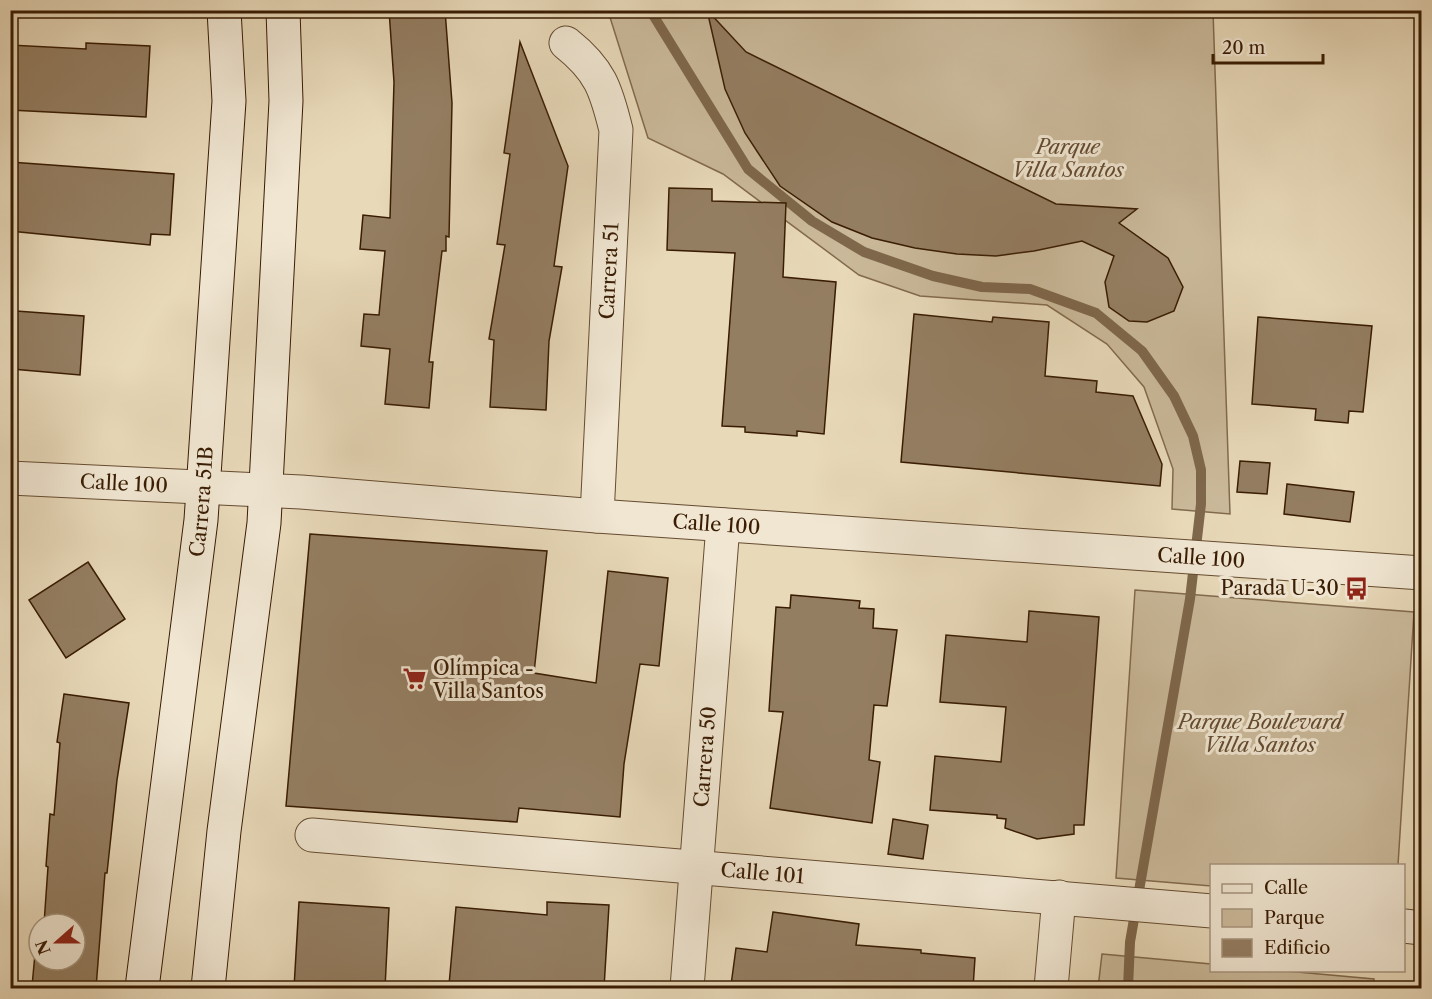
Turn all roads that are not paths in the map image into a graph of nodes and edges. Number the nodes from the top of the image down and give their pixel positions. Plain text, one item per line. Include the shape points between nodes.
1 (224, 10) edge
2 (283, 10) edge
3 (566, 43) dead end
4 (10, 478) edge
5 (203, 487) junction
6 (266, 491) junction
7 (597, 516) junction
8 (723, 525) junction
9 (1422, 573) edge
10 (312, 835) dead end
11 (696, 867) junction
12 (1059, 897) junction
13 (1210, 911) edge
14 (1405, 926) edge
15 (1422, 928) edge
16 (142, 988) edge
17 (208, 988) edge
18 (687, 988) edge
19 (1051, 988) edge

1 - 5 street, Carrera 51B via 229,100
2 - 6 street via 286,101
3 - 7 street, Carrera 51 via 584,58 606,90 616,130
4 - 5 street, Calle 100
5 - 6 street, Calle 100
5 - 16 street, Carrera 51B
6 - 7 street, Calle 100
6 - 17 street
7 - 8 street, Calle 100
8 - 9 street, Calle 100
8 - 11 street, Carrera 50
10 - 11 street, Calle 101
11 - 12 street, Calle 101
11 - 18 street, Carrera 50
12 - 13 street, Calle 101
12 - 19 street
14 - 15 street

